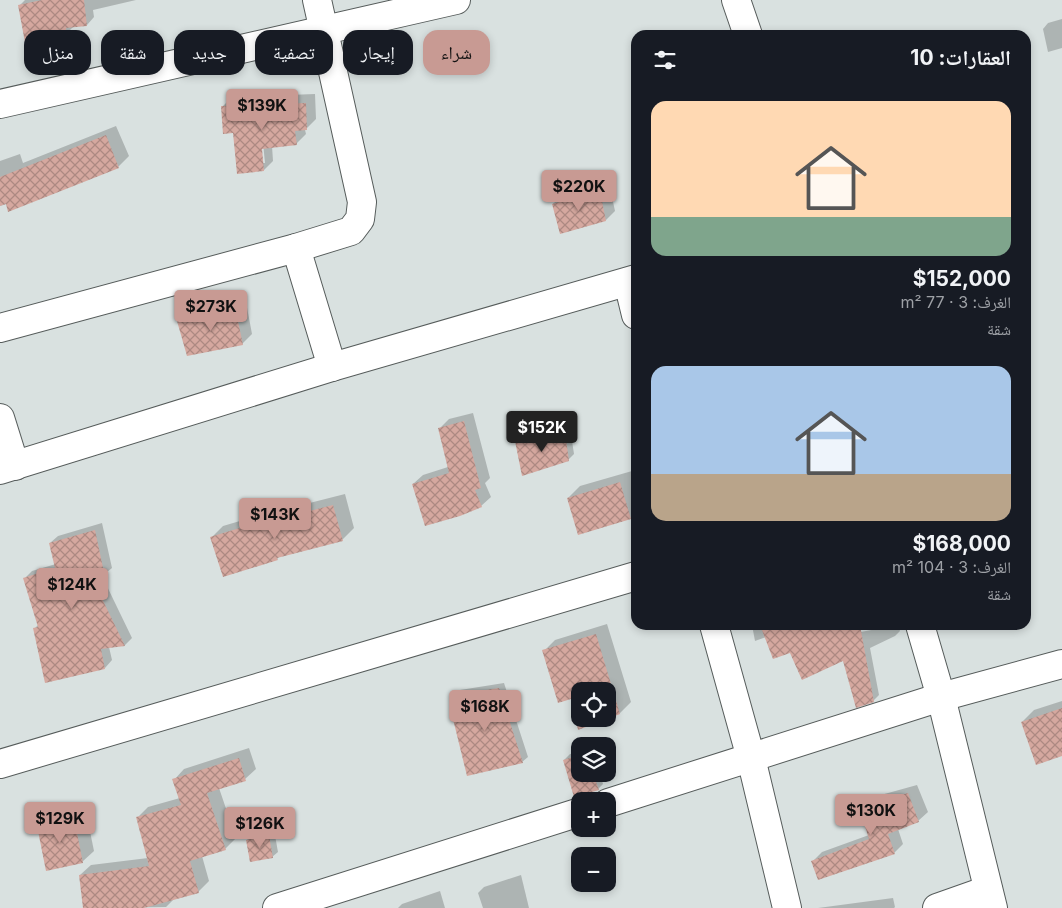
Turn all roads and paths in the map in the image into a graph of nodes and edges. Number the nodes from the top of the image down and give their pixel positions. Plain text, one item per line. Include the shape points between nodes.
1 (317, 0) edge
2 (456, 0) edge
3 (736, 0) edge
4 (324, 30) joint
5 (746, 30) edge
6 (255, 46) edge
7 (333, 71) edge
8 (0, 104) edge
9 (296, 248) junction
10 (631, 280) edge
11 (0, 328) edge
12 (332, 367) junction
13 (0, 418) edge
14 (7, 468) edge
15 (631, 577) edge
16 (715, 630) edge
17 (921, 630) edge
18 (1062, 664) edge
19 (941, 697) junction
20 (751, 758) junction
21 (0, 764) edge
22 (616, 800) edge
23 (571, 815) edge
24 (991, 899) edge
25 (277, 908) edge
26 (787, 908) edge
27 (937, 908) edge

1 - 4 street
2 - 4 street
3 - 5 street
6 - 8 street
7 - 9 street via 362,202 360,219 351,231
9 - 11 street
9 - 12 street
10 - 12 street
12 - 14 street
13 - 14 street
15 - 21 street
16 - 20 street
17 - 19 street
18 - 19 street
19 - 20 street
19 - 24 street
20 - 22 street
20 - 26 street
23 - 25 street
24 - 27 street

